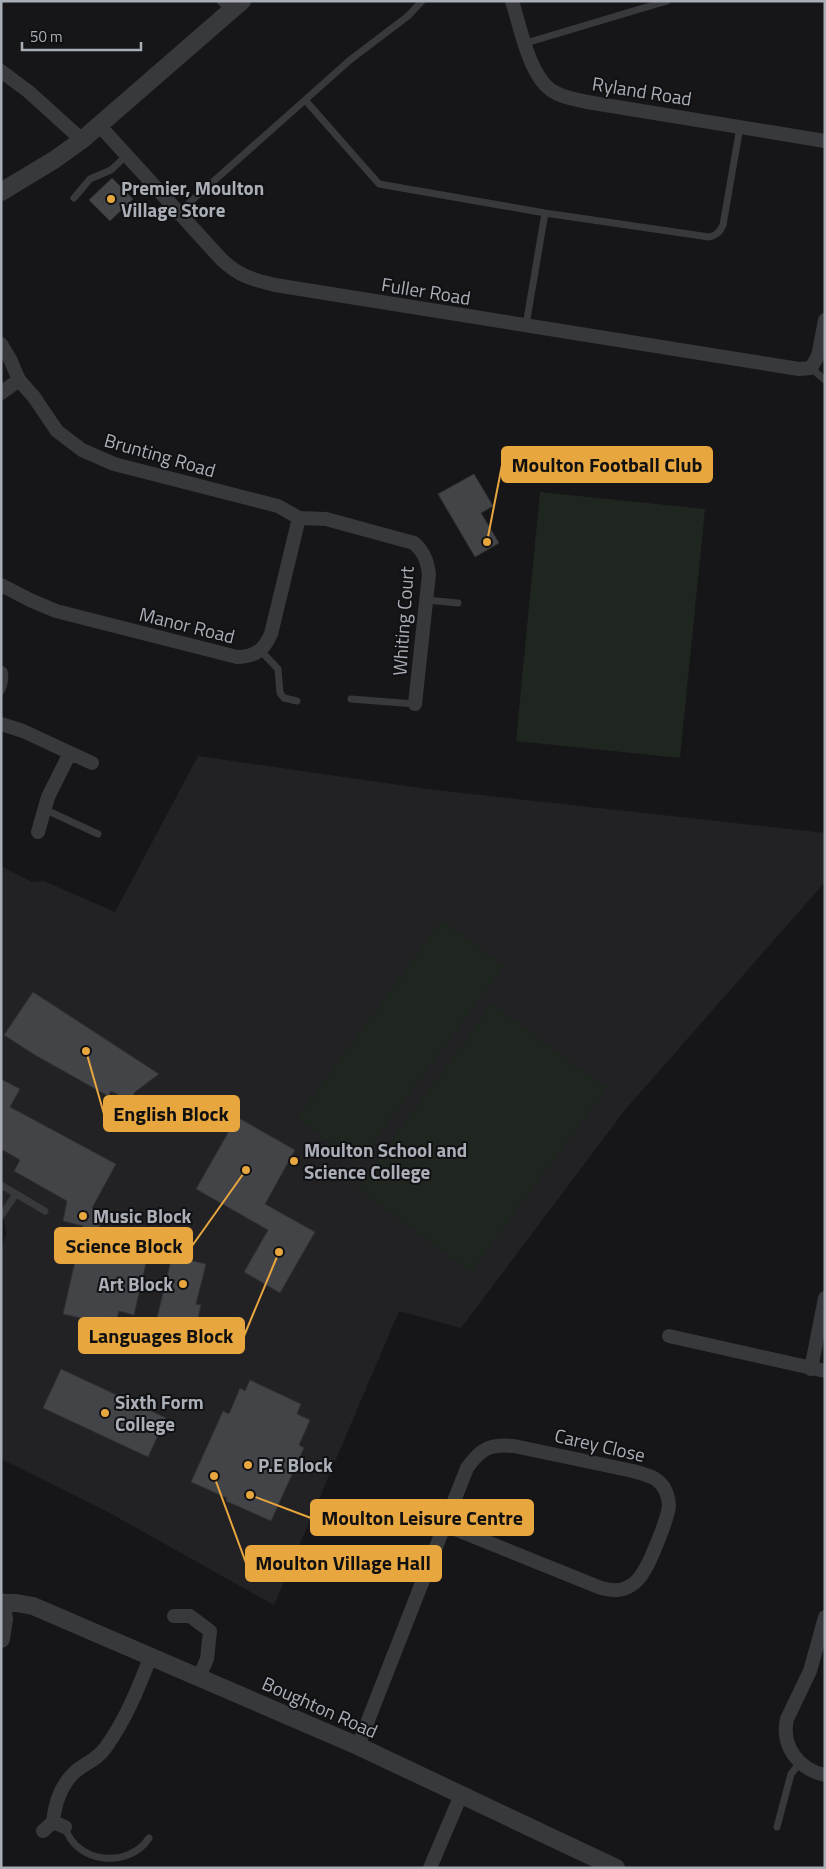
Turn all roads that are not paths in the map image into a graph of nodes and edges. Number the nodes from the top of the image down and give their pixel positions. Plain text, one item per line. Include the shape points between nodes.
1 (422, 1) edge
2 (512, 1) edge
3 (667, 1) edge
4 (231, 4) edge
5 (526, 43) junction
6 (1, 71) edge
7 (306, 101) junction
8 (99, 125) junction
9 (740, 127) junction
10 (82, 140) junction
11 (825, 141) edge
12 (127, 155) junction
13 (1, 192) edge
14 (74, 198) dead end
15 (179, 212) junction
16 (546, 213) junction
17 (825, 320) edge
18 (526, 325) junction
19 (1, 344) edge
20 (811, 368) junction
21 (19, 380) junction
22 (825, 380) edge
23 (1, 393) edge
24 (299, 518) junction
25 (1, 585) edge
26 (426, 600) junction
27 (458, 603) dead end
28 (260, 651) junction
29 (1, 669) edge
30 (1, 691) edge
31 (351, 699) dead end
32 (297, 701) dead end
33 (415, 704) joint
34 (1, 724) edge
35 (70, 753) junction
36 (92, 763) dead end
37 (44, 808) junction
38 (38, 832) dead end
39 (98, 834) dead end
40 (1, 1185) edge
41 (16, 1194) junction
42 (45, 1211) dead end
43 (1, 1216) edge
44 (825, 1298) edge
45 (669, 1336) dead end
46 (811, 1369) junction
47 (825, 1371) edge
48 (446, 1525) junction
49 (2, 1603) edge
50 (174, 1616) dead end
51 (825, 1616) edge
52 (1, 1639) edge
53 (822, 1641) edge
54 (150, 1658) junction
55 (200, 1678) junction
56 (358, 1746) junction
57 (800, 1763) junction
58 (825, 1775) edge
59 (461, 1795) junction
60 (54, 1826) joint
61 (777, 1827) dead end
62 (149, 1838) dead end
63 (430, 1868) edge
64 (616, 1868) edge

1 - 7 lane
2 - 5 street, Ryland Road
3 - 5 lane
4 - 8 street
5 - 9 street, Ryland Road via 541,81 563,96
6 - 10 street
7 - 15 lane
7 - 16 lane via 378,184
8 - 10 street
8 - 12 street, Fuller Road
9 - 11 street, Ryland Road
9 - 16 lane via 723,225 715,236
10 - 13 street
12 - 14 lane via 111,170 90,179
12 - 15 street, Fuller Road
15 - 18 street, Fuller Road via 222,260 251,279
16 - 18 lane
17 - 20 street via 818,356
18 - 20 street, Fuller Road via 799,369
19 - 21 street, Brunting Road
20 - 22 lane
21 - 23 street
21 - 24 street, Brunting Road via 57,430 95,456 114,464 278,506
24 - 26 street, Whiting Court via 326,519 414,543 428,562
24 - 28 street via 271,634
25 - 28 street, Manor Road via 30,600 96,622 237,657
26 - 27 lane
26 - 33 street, Whiting Court
28 - 32 lane via 278,669 280,693 284,698
29 - 30 lane via 6,676
31 - 33 lane
34 - 35 street via 23,730
35 - 36 street
35 - 37 street
37 - 38 street
37 - 39 lane
40 - 41 lane
41 - 42 lane
41 - 43 lane
44 - 46 street
45 - 46 street
46 - 47 street
48 - 48 street, Carey Close via 474,1457 481,1451 500,1445 650,1476 661,1483 669,1506 644,1570 636,1582 615,1591
48 - 56 street, Carey Close
49 - 52 street
49 - 54 street, Boughton Road via 33,1606
50 - 55 street via 190,1616 210,1631 207,1659
51 - 53 street
53 - 57 street via 785,1728 788,1746
54 - 55 street, Boughton Road
54 - 60 street via 128,1711 105,1749 91,1763 77,1770 62,1788 54,1811
55 - 56 street, Boughton Road
56 - 59 street, Boughton Road
57 - 58 street
57 - 61 lane via 791,1774
59 - 63 street
59 - 64 street, Boughton Road
60 - 62 lane via 80,1850 100,1858 130,1858 144,1848

